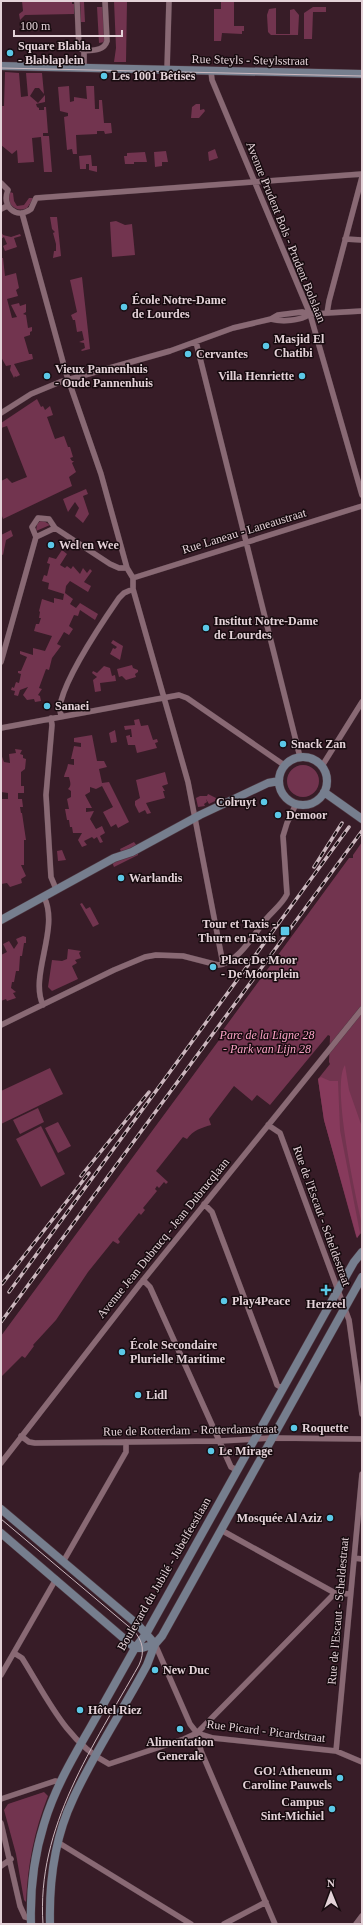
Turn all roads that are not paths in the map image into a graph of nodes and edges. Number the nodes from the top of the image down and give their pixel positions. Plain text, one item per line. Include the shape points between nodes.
1 (77, 1) edge
2 (105, 1) edge
3 (169, 1) edge
4 (84, 51) junction
5 (1, 66) edge
6 (84, 68) junction
7 (167, 70) junction
8 (211, 71) junction
9 (362, 74) edge
10 (362, 174) edge
11 (362, 177) edge
12 (254, 182) junction
13 (1, 183) edge
14 (7, 206) junction
15 (1, 210) edge
16 (22, 213) junction
17 (345, 239) junction
18 (362, 240) edge
19 (362, 311) edge
20 (327, 313) junction
21 (310, 314) junction
22 (196, 342) junction
23 (68, 380) junction
24 (1, 413) edge
25 (362, 495) edge
26 (362, 506) edge
27 (55, 528) junction
28 (36, 537) junction
29 (246, 542) junction
30 (127, 568) junction
31 (133, 578) junction
32 (133, 589) junction
33 (1, 662) edge
34 (164, 696) junction
35 (362, 702) edge
36 (61, 716) junction
37 (51, 718) junction
38 (1, 728) edge
39 (300, 757) junction
40 (284, 765) junction
41 (322, 766) junction
42 (279, 781) junction
43 (324, 792) junction
44 (296, 804) junction
45 (195, 818) junction
46 (361, 818) edge
47 (56, 889) junction
48 (44, 897) junction
49 (1, 920) edge
50 (223, 964) junction
51 (43, 1005) junction
52 (362, 1009) edge
53 (1, 1025) edge
54 (268, 1125) junction
55 (204, 1204) junction
56 (362, 1252) edge
57 (362, 1278) edge
58 (143, 1280) junction
59 (338, 1289) junction
60 (345, 1308) junction
61 (282, 1388) junction
62 (362, 1414) edge
63 (21, 1436) junction
64 (272, 1438) junction
65 (255, 1439) junction
66 (362, 1439) edge
67 (220, 1441) junction
68 (126, 1442) junction
69 (1, 1463) edge
70 (237, 1470) junction
71 (362, 1474) edge
72 (1, 1509) edge
73 (221, 1530) junction
74 (1, 1532) edge
75 (354, 1558) junction
76 (362, 1559) edge
77 (63, 1562) junction
78 (56, 1579) junction
79 (335, 1592) junction
80 (350, 1594) junction
81 (146, 1634) junction
82 (155, 1644) junction
83 (135, 1648) junction
84 (14, 1653) junction
85 (1, 1676) edge
86 (197, 1733) junction
87 (81, 1744) junction
88 (336, 1751) junction
89 (96, 1756) junction
90 (362, 1762) edge
91 (61, 1782) junction
92 (1, 1798) edge
93 (1, 1823) edge
94 (59, 1843) junction
95 (11, 1859) junction
96 (1, 1866) edge
97 (266, 1902) junction
98 (362, 1916) edge
99 (31, 1922) edge
100 (50, 1924) edge
101 (191, 1924) edge
102 (224, 1924) edge
103 (275, 1924) edge
104 (356, 1924) edge

1 - 4 street via 79,48
2 - 4 street via 106,45
3 - 7 street
4 - 6 street
5 - 6 main road, Rue Steyls - Steylsstraat
6 - 7 main road, Rue Steyls - Steylsstraat
7 - 8 main road, Rue Steyls - Steylsstraat
8 - 9 main road, Rue Steyls - Steylsstraat
8 - 12 street, Avenue Prudent Bols - Prudent Bolslaan via 212,80
10 - 12 street
11 - 17 street
12 - 16 street via 36,198 31,209
12 - 21 street, Avenue Prudent Bols - Prudent Bolslaan
13 - 14 street via 8,190
14 - 15 street
14 - 16 street via 12,211
16 - 23 street
17 - 18 street
17 - 20 street
19 - 20 street
20 - 21 street
21 - 22 street via 302,312 278,315
21 - 25 street, Avenue Prudent Bols - Prudent Bolslaan
22 - 23 street
22 - 29 street
23 - 24 street via 35,392
23 - 30 street via 101,474
26 - 29 street, Rue Laneau - Laneaustraat
27 - 28 street
27 - 28 street via 49,519 38,518 32,527
27 - 30 street via 110,564
28 - 33 street
29 - 31 street, Rue Laneau - Laneaustraat
29 - 39 street
30 - 31 street
31 - 32 street
32 - 34 street
32 - 36 street via 119,598 76,667 60,702
34 - 36 street
34 - 40 street via 176,694 187,698
34 - 45 street via 188,782
35 - 41 street
36 - 37 street
37 - 38 street
37 - 47 street via 46,795 50,877
39 - 40 main road
39 - 41 main road via 315,760
40 - 42 main road
41 - 43 main road via 327,781
42 - 44 main road via 283,794
42 - 45 main road via 268,783
43 - 44 main road via 315,802
43 - 46 main road
44 - 50 street via 284,833 288,894 245,947
45 - 47 main road
45 - 50 street
47 - 48 main road
48 - 49 main road
48 - 51 street via 49,914 39,991
50 - 51 street via 209,964 183,956 145,957
51 - 53 street
52 - 54 street, Avenue Jean Dubrucq - Jean Dubrucqlaan
54 - 55 street, Avenue Jean Dubrucq - Jean Dubrucqlaan
54 - 59 street, Rue de l'Escaut - Scheldestraat via 280,1133
55 - 58 street, Avenue Jean Dubrucq - Jean Dubrucqlaan
55 - 61 street via 212,1212 277,1385
56 - 59 main road, Boulevard du Jubilé - Jubelfeestlaan
57 - 60 main road
58 - 63 street, Avenue Jean Dubrucq - Jean Dubrucqlaan
58 - 67 street via 150,1287
59 - 60 street, Rue de l'Escaut - Scheldestraat
59 - 61 main road, Boulevard du Jubilé - Jubelfeestlaan
60 - 62 street, Rue de l'Escaut - Scheldestraat via 350,1324
60 - 64 main road
61 - 65 main road, Boulevard du Jubilé - Jubelfeestlaan
63 - 68 street, Rue de Rotterdam - Rotterdamstraat via 32,1443
63 - 69 street, Avenue Jean Dubrucq - Jean Dubrucqlaan
64 - 65 street, Rue de Rotterdam - Rotterdamstraat
64 - 66 street, Rue de Rotterdam - Rotterdamstraat
64 - 73 main road
65 - 67 street, Rue de Rotterdam - Rotterdamstraat
65 - 70 main road, Boulevard du Jubilé - Jubelfeestlaan
67 - 68 street, Rue de Rotterdam - Rotterdamstraat
67 - 70 street via 231,1467
68 - 77 street via 126,1452
70 - 81 main road, Boulevard du Jubilé - Jubelfeestlaan
71 - 75 street, Rue de l'Escaut - Scheldestraat
72 - 77 main road
73 - 79 street
73 - 82 main road via 162,1636
74 - 78 main road
75 - 76 street
75 - 80 street, Rue de l'Escaut - Scheldestraat
77 - 81 main road
78 - 83 main road
78 - 84 street
79 - 80 street
79 - 86 street
80 - 88 street, Rue de l'Escaut - Scheldestraat
81 - 82 main road
81 - 83 main road, Boulevard du Jubilé - Jubelfeestlaan
82 - 83 main road
82 - 86 street via 190,1724
82 - 89 main road via 147,1665
83 - 87 main road, Boulevard du Jubilé - Jubelfeestlaan
84 - 85 street
84 - 87 street, Rue Picard - Picardstraat via 22,1658 70,1733
86 - 88 street, Rue Picard - Picardstraat via 213,1738
86 - 89 street, Rue Picard - Picardstraat via 184,1740 109,1764
86 - 97 street via 201,1751
87 - 89 street, Rue Picard - Picardstraat
87 - 91 main road, Boulevard du Jubilé - Jubelfeestlaan
88 - 90 street, Rue Picard - Picardstraat
89 - 94 main road via 72,1800
91 - 92 street via 55,1781
91 - 99 main road, Boulevard du Jubilé - Jubelfeestlaan via 48,1812 39,1845 31,1890
93 - 95 street
94 - 100 main road via 50,1900
94 - 101 street
95 - 96 street
95 - 99 street via 20,1906 25,1917
97 - 102 street
97 - 103 street
98 - 104 street

